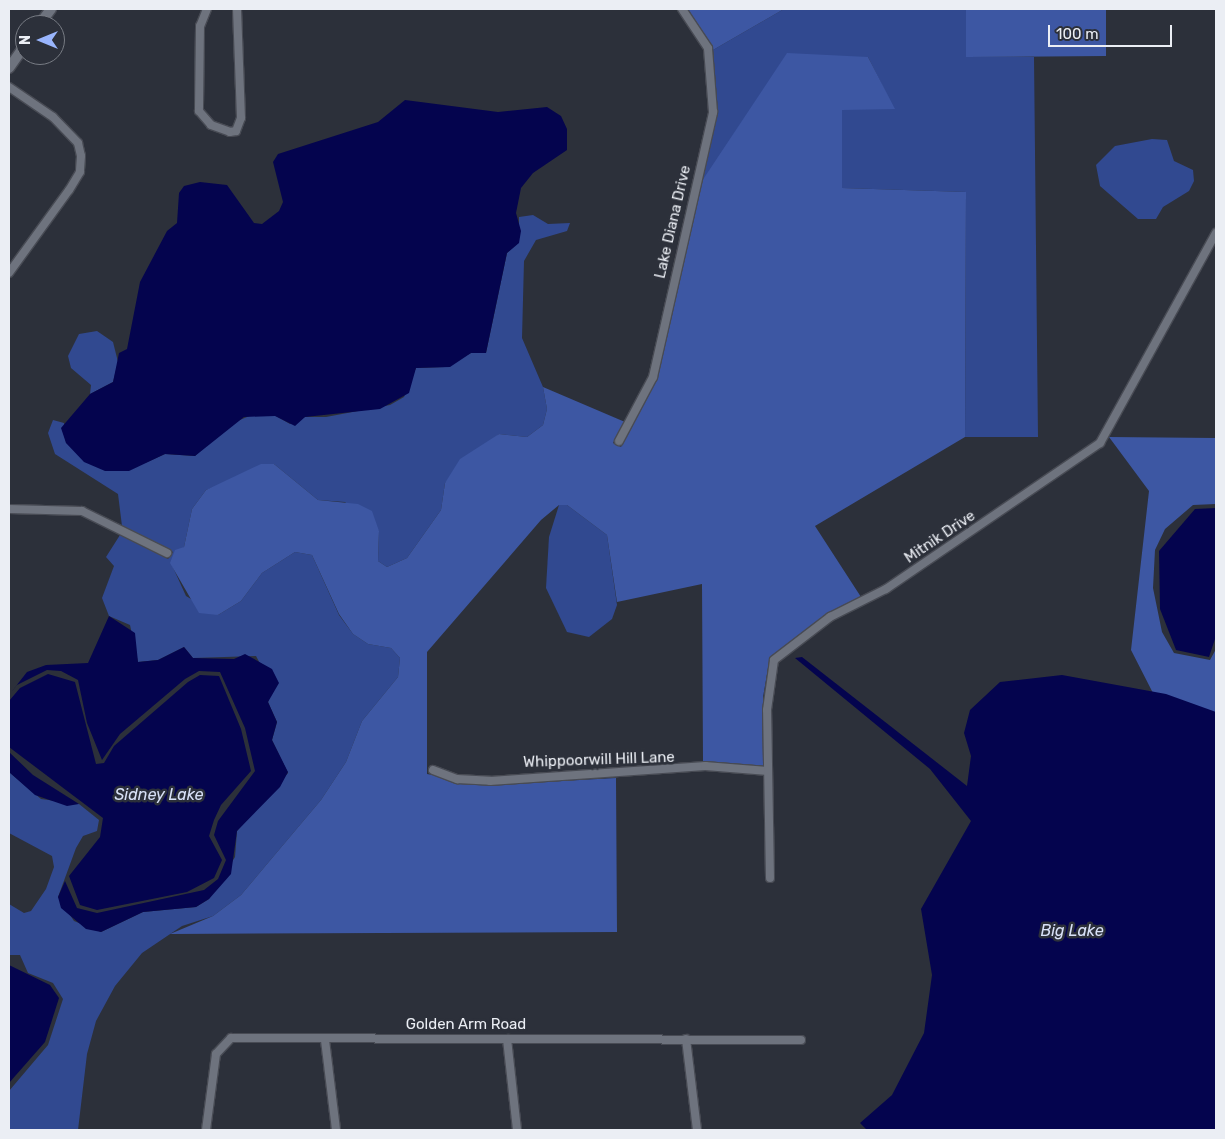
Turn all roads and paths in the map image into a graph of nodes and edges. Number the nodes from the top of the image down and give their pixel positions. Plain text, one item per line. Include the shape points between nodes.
1 (207, 9) edge
2 (237, 9) edge
3 (682, 9) edge
4 (9, 87) edge
5 (1216, 233) edge
6 (9, 273) edge
7 (619, 441) dead end
8 (9, 509) edge
9 (167, 553) dead end
10 (433, 770) dead end
11 (768, 771) junction
12 (770, 878) dead end
13 (507, 1039) junction
14 (686, 1039) junction
15 (325, 1040) junction
16 (801, 1040) dead end
17 (206, 1130) edge
18 (336, 1130) edge
19 (517, 1130) edge
20 (697, 1130) edge

1 - 2 street via 200,26 199,111 211,126 230,132 236,131 241,118
3 - 7 street, Lake Diana Drive via 708,48 713,112 652,377
4 - 6 street via 53,117 78,143 81,156 80,172 69,190
5 - 11 street, Mitnik Drive via 1100,444 886,589 830,617 774,660 768,697
8 - 9 street via 82,511
10 - 11 street, Whippoorwill Hill Lane via 457,779 490,781 706,766
11 - 12 street, Mitnik Drive
13 - 14 street, Golden Arm Road
13 - 15 street, Golden Arm Road
13 - 19 street
14 - 16 street, Golden Arm Road
14 - 20 street
15 - 17 street, Golden Arm Road via 231,1038 220,1046 212,1073
15 - 18 street

